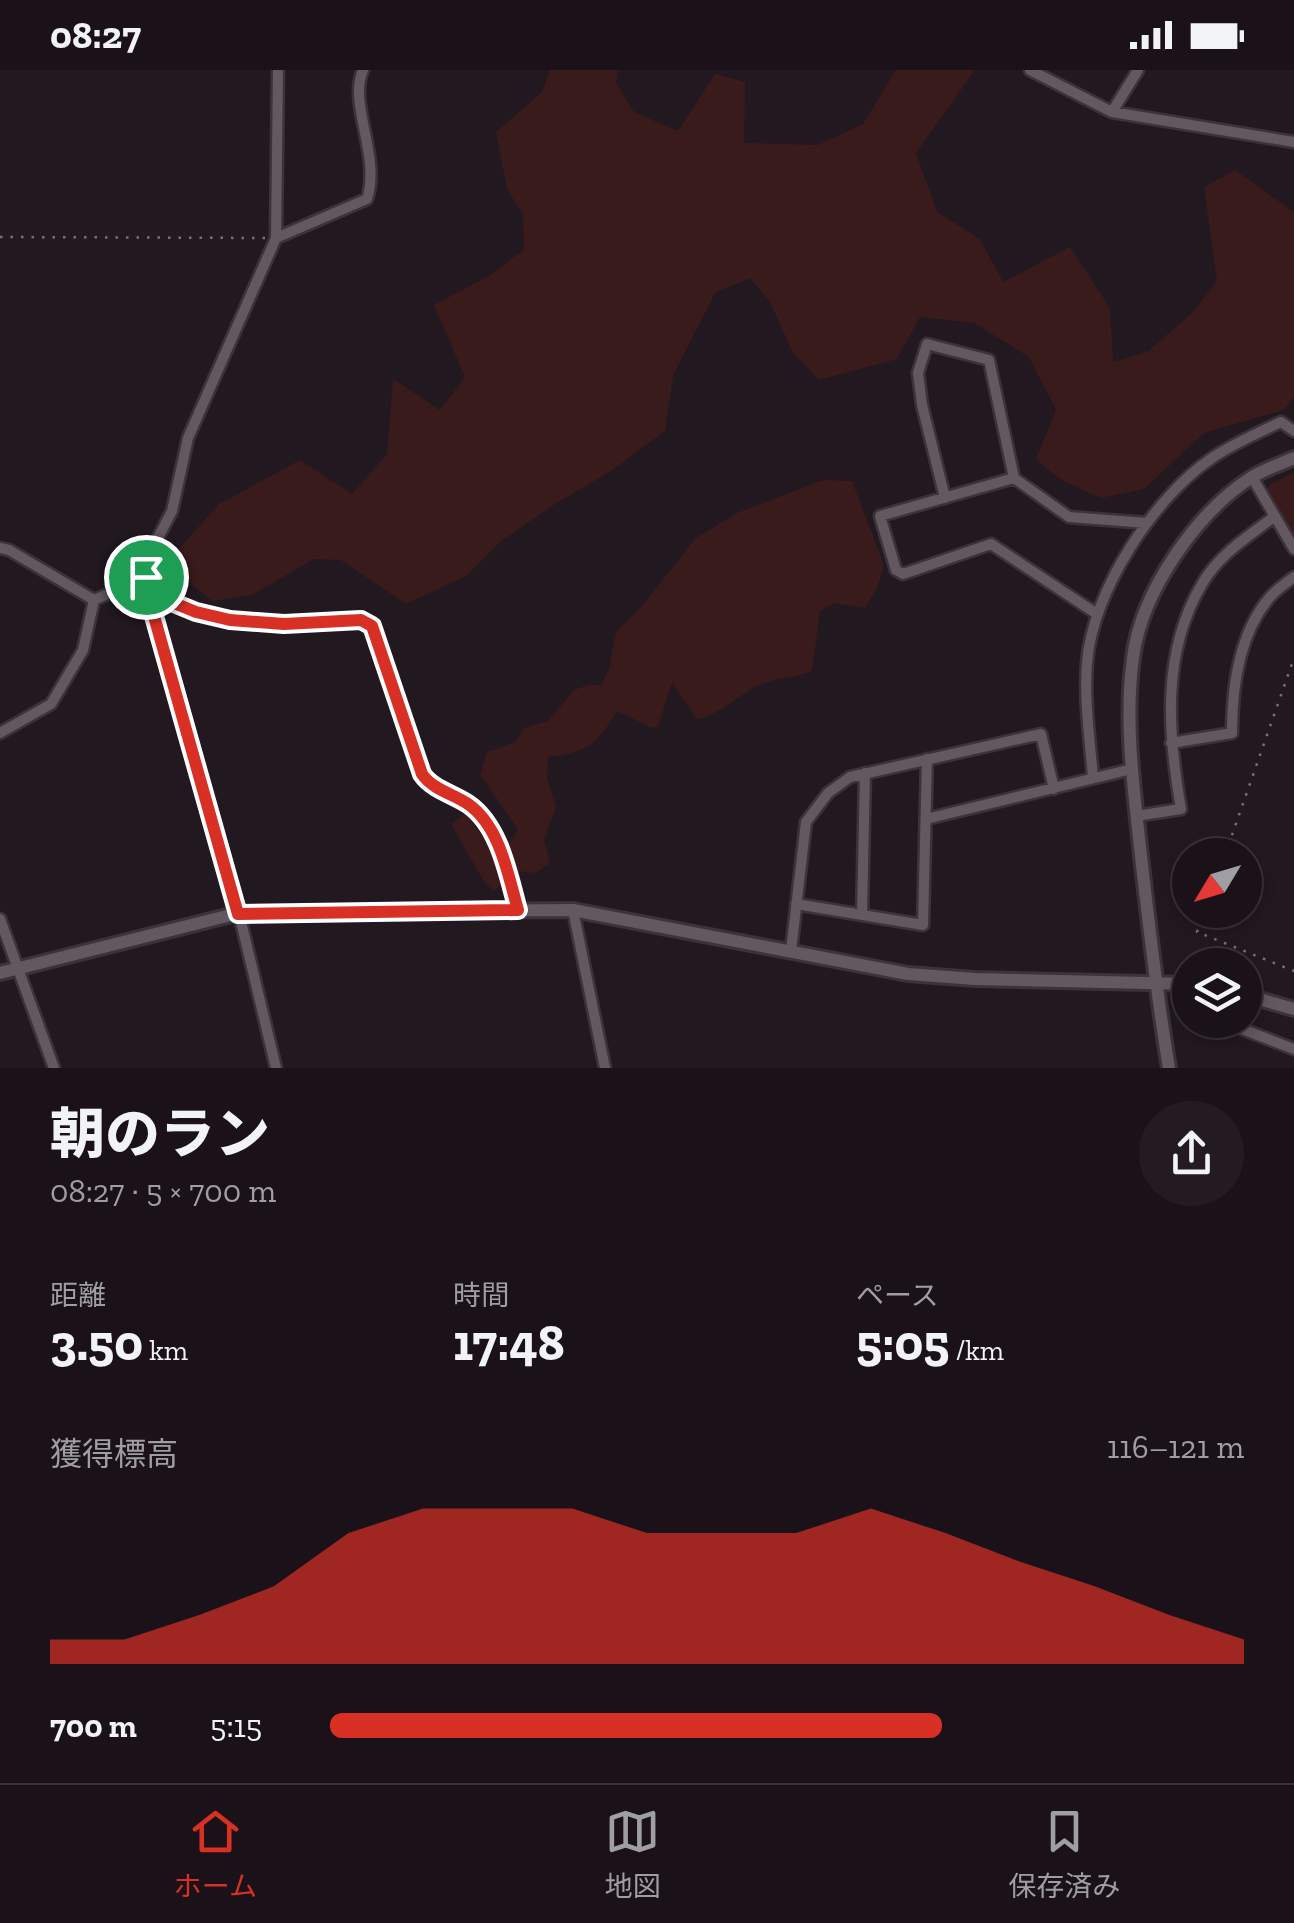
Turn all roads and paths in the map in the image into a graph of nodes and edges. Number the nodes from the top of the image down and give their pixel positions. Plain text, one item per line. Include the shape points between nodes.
1 (278, 70) edge
2 (364, 70) edge
3 (1030, 70) edge
4 (1138, 70) edge
5 (1112, 112) junction
6 (1294, 142) edge
7 (0, 237) edge
8 (276, 238) junction
9 (1294, 431) edge
10 (1294, 458) edge
11 (1252, 477) junction
12 (1014, 478) junction
13 (945, 498) junction
14 (1275, 516) junction
15 (1148, 523) junction
16 (0, 548) edge
17 (1294, 549) edge
18 (146, 577) junction
19 (1294, 577) edge
20 (94, 600) junction
21 (1097, 614) junction
22 (1294, 658) edge
23 (0, 733) edge
24 (1172, 744) junction
25 (927, 759) junction
26 (1132, 768) junction
27 (865, 773) junction
28 (1093, 778) junction
29 (1054, 788) junction
30 (1136, 816) junction
31 (926, 819) junction
32 (1230, 838) edge
33 (796, 904) junction
34 (518, 910) junction
35 (574, 910) junction
36 (238, 914) junction
37 (862, 915) junction
38 (0, 919) edge
39 (1198, 928) edge
40 (791, 951) junction
41 (16, 968) junction
42 (1294, 971) edge
43 (0, 973) edge
44 (1155, 983) junction
45 (1172, 983) edge
46 (1262, 1000) edge
47 (1294, 1009) edge
48 (1262, 1037) edge
49 (1294, 1049) edge
50 (54, 1068) edge
51 (276, 1068) edge
52 (605, 1068) edge
53 (1168, 1068) edge

1 - 8 street
2 - 8 street via 358,84 372,184 367,199
3 - 5 street
4 - 5 street
5 - 6 street
7 - 8 path
8 - 18 street via 188,438 172,511 148,557
9 - 15 street via 1281,422 1210,459
10 - 11 street
11 - 14 street
11 - 26 street via 1180,549 1142,618 1130,692
12 - 13 street
12 - 13 street via 989,360 927,344 918,373
12 - 15 street via 1069,517
13 - 21 street via 880,516 896,570 903,574 991,544
14 - 17 street
14 - 24 street via 1231,549 1202,582 1176,654
15 - 21 street
16 - 20 street
18 - 20 street
18 - 34 street via 157,596 230,620 361,620 372,626 422,774 488,823
18 - 36 street
19 - 24 street via 1269,598 1250,633 1232,696 1232,733
20 - 23 street via 82,650 51,704
21 - 28 street via 1087,661
22 - 32 path
24 - 30 street via 1181,809
25 - 27 street
25 - 29 street via 1041,734
25 - 31 street
26 - 28 street
26 - 30 street
27 - 33 street via 836,786 806,822
27 - 37 street
28 - 29 street
29 - 31 street
30 - 44 street
31 - 37 street via 923,925
33 - 37 street
33 - 40 street
34 - 35 street
34 - 36 street
35 - 40 street
35 - 52 street
36 - 41 street
36 - 51 street
38 - 41 street
39 - 42 path
40 - 44 street via 908,974
41 - 43 street
41 - 50 street
44 - 45 street
44 - 53 street
46 - 47 street
48 - 49 street

